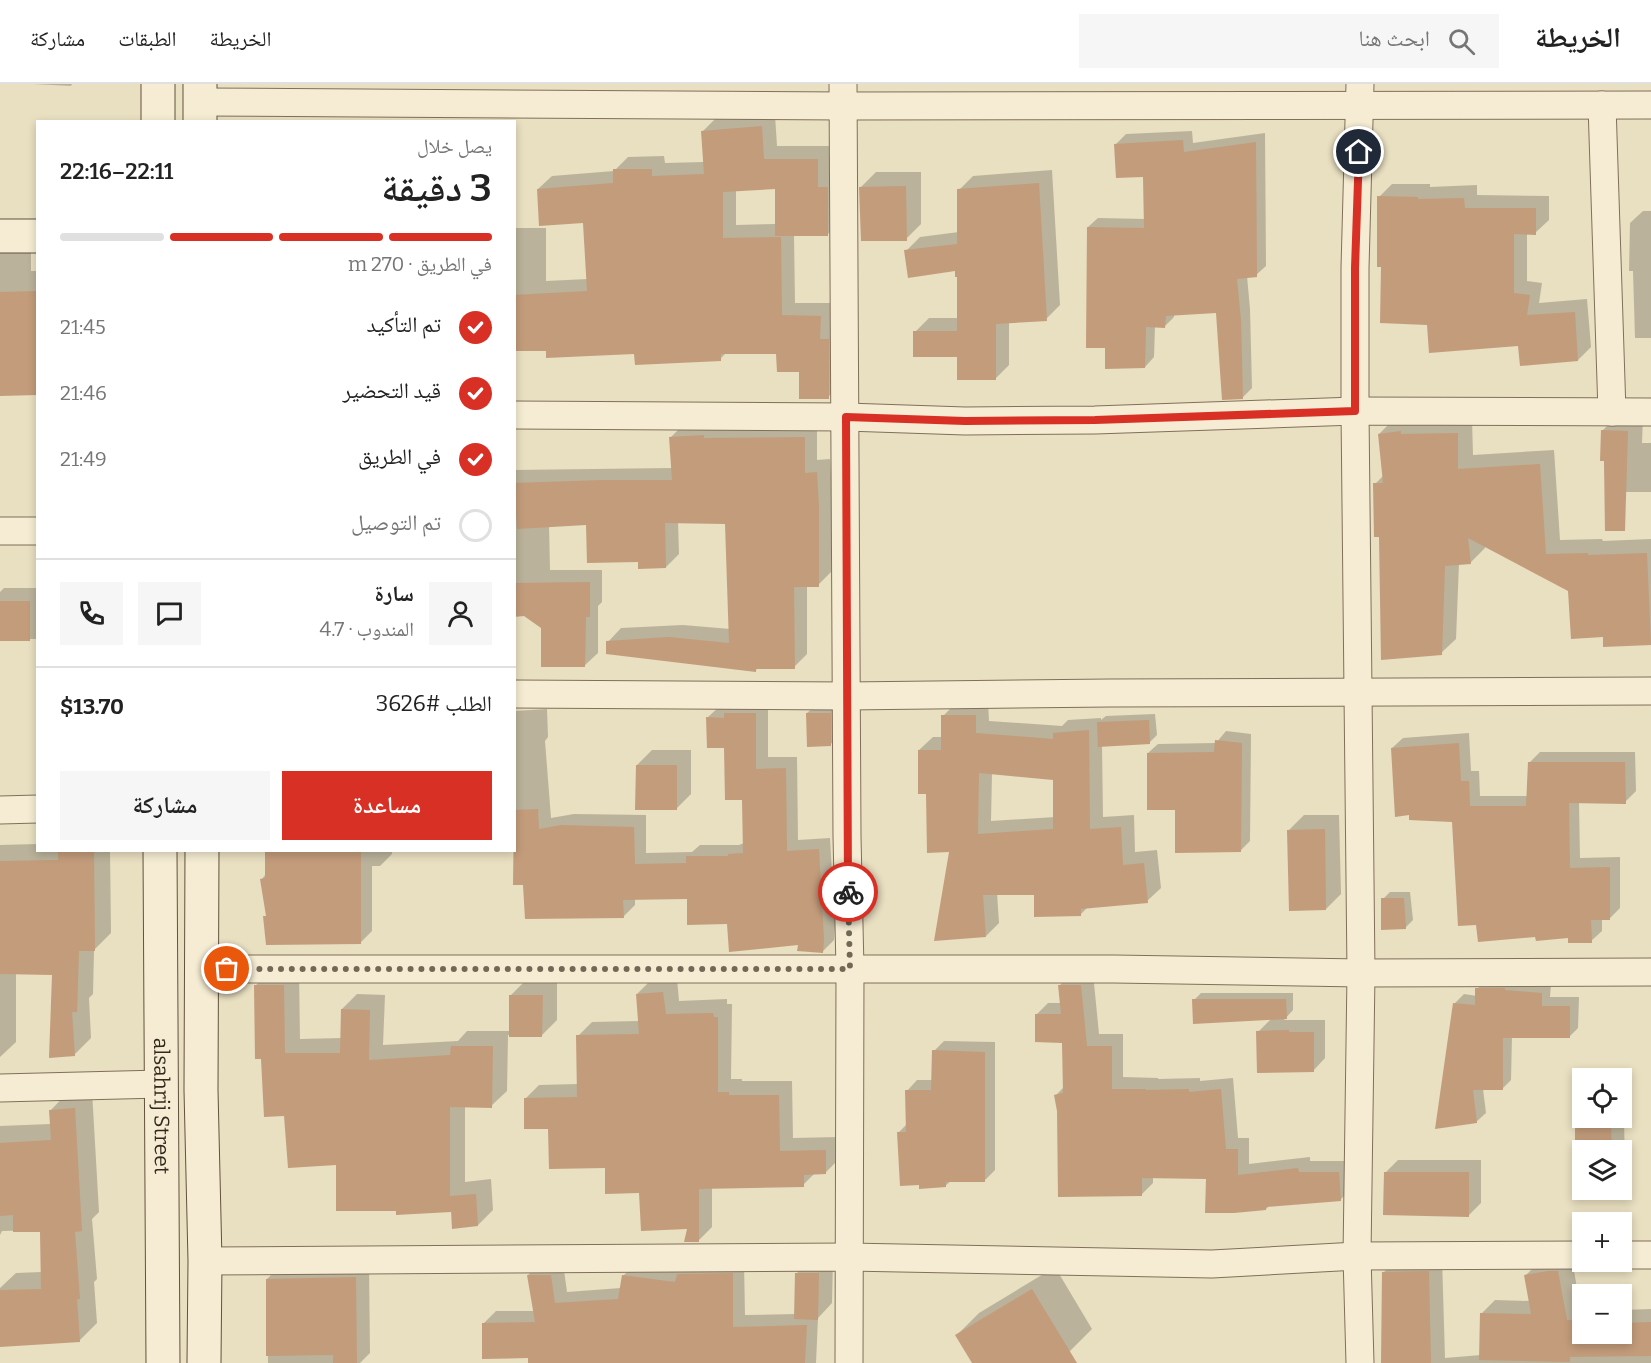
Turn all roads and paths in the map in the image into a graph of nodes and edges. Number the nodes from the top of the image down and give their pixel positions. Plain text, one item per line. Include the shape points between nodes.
1 (158, 84) edge
2 (844, 95) edge
3 (1360, 95) edge
4 (200, 103) edge
5 (1602, 105) junction
6 (1651, 105) edge
7 (158, 120) edge
8 (0, 236) edge
9 (36, 236) edge
10 (1355, 411) junction
11 (1612, 412) junction
12 (1651, 412) edge
13 (516, 415) edge
14 (846, 417) junction
15 (0, 531) edge
16 (36, 531) edge
17 (1359, 692) junction
18 (1651, 692) edge
19 (516, 694) edge
20 (847, 696) junction
21 (36, 809) edge
22 (0, 810) edge
23 (160, 852) edge
24 (202, 852) edge
25 (203, 969) junction
26 (850, 969) junction
27 (1651, 972) edge
28 (1361, 974) junction
29 (161, 1084) junction
30 (0, 1088) edge
31 (1572, 1255) edge
32 (1632, 1255) edge
33 (1651, 1255) edge
34 (1357, 1256) junction
35 (848, 1257) junction
36 (206, 1261) junction
37 (163, 1363) edge
38 (204, 1363) edge
39 (849, 1363) edge
40 (1360, 1363) edge

1 - 7 main road
2 - 3 street
2 - 4 street
2 - 14 street
3 - 5 street
3 - 10 street
5 - 6 street
5 - 11 street
8 - 9 main road
10 - 11 street
10 - 14 street via 1095,420
10 - 17 street
11 - 12 street
13 - 14 street
14 - 20 street
15 - 16 street
17 - 18 street
17 - 20 street
17 - 28 street
19 - 20 street
20 - 26 street
21 - 22 street
23 - 29 main road, alsahrij Street
24 - 25 main road
25 - 26 street
25 - 36 main road via 201,1090
26 - 28 street
26 - 35 street
27 - 28 street
28 - 34 street
29 - 30 street
29 - 37 main road, alsahrij Street
31 - 34 street
32 - 33 street
34 - 35 street via 1212,1264
34 - 40 street
35 - 36 street
35 - 39 street
36 - 38 main road

